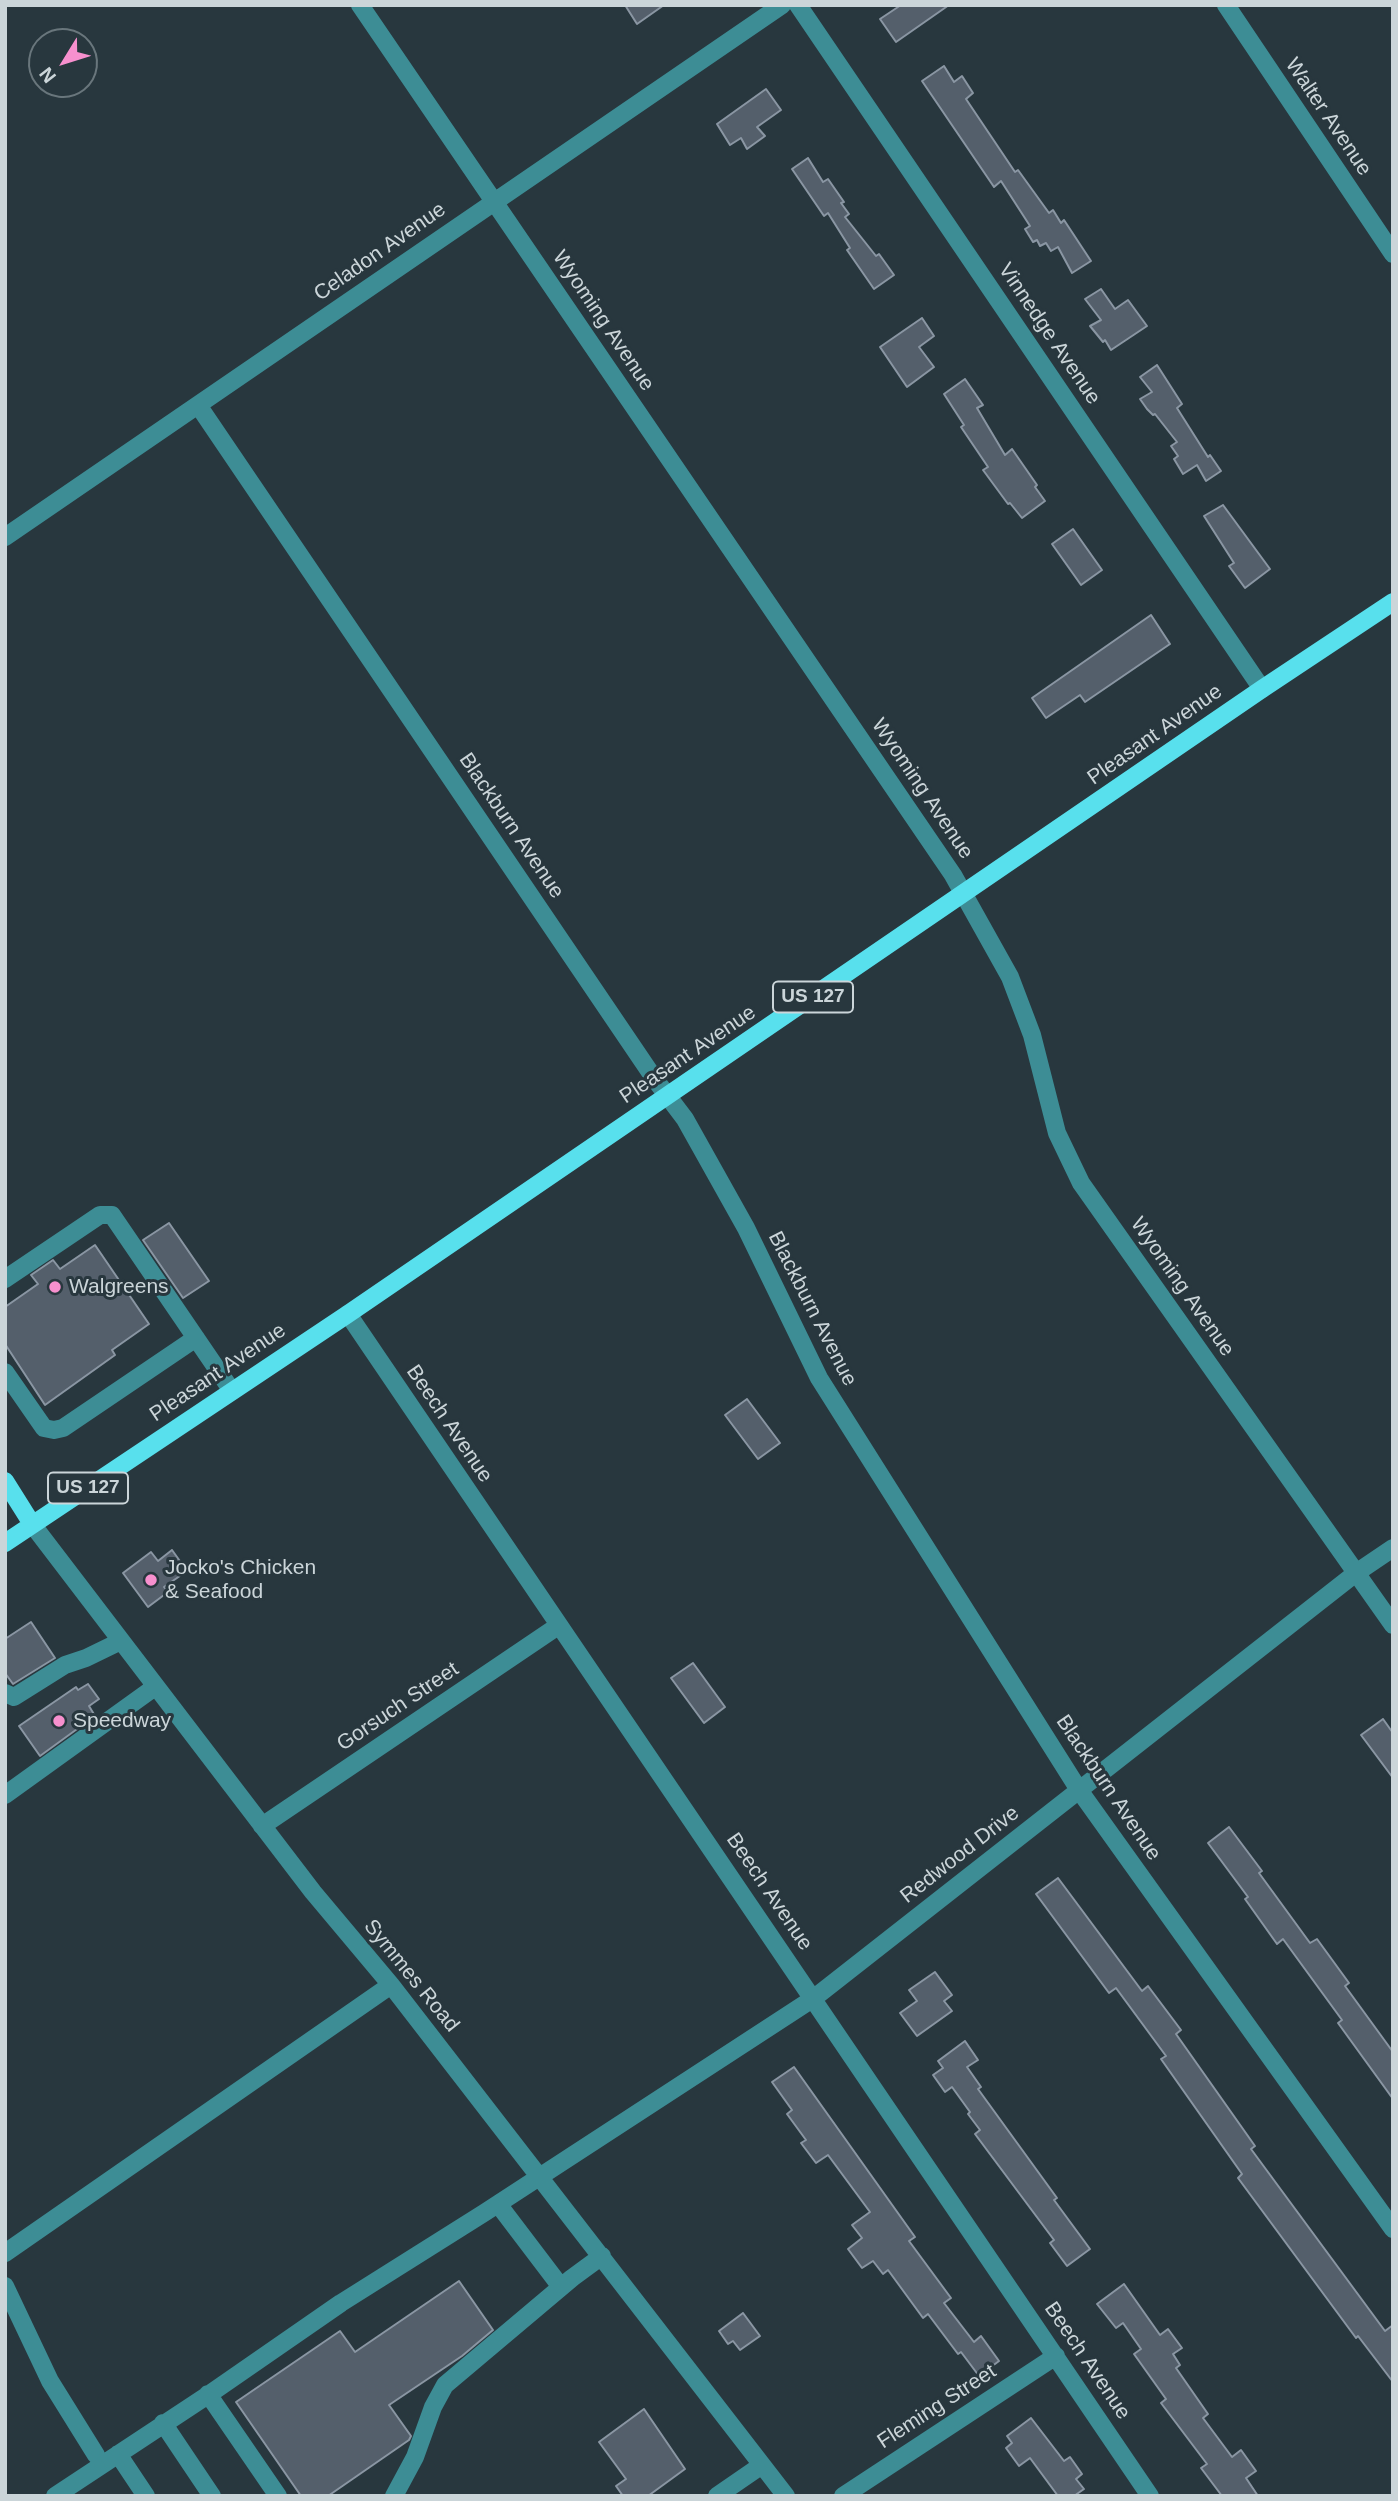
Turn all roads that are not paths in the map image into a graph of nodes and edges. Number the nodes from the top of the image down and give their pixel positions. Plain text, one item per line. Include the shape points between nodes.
1 (360, 5) edge
2 (782, 5) edge
3 (799, 5) edge
4 (1226, 5) edge
5 (493, 201) junction
6 (1393, 254) edge
7 (198, 404) junction
8 (5, 537) edge
9 (1393, 602) edge
10 (1262, 689) junction
11 (965, 894) junction
12 (667, 1097) junction
13 (5, 1279) edge
14 (348, 1314) junction
15 (196, 1338) junction
16 (5, 1372) edge
17 (232, 1391) junction
18 (5, 1481) edge
19 (32, 1524) junction
20 (5, 1543) edge
21 (1393, 1548) edge
22 (1356, 1573) junction
23 (1393, 1625) edge
24 (558, 1626) junction
25 (121, 1641) junction
26 (155, 1686) junction
27 (5, 1693) edge
28 (1079, 1790) junction
29 (5, 1795) edge
30 (262, 1826) junction
31 (391, 1985) junction
32 (814, 1998) junction
33 (540, 2176) junction
34 (499, 2204) junction
35 (1393, 2229) edge
36 (5, 2253) edge
37 (602, 2256) junction
38 (5, 2286) edge
39 (561, 2287) junction
40 (1056, 2356) junction
41 (208, 2395) junction
42 (163, 2423) junction
43 (118, 2454) junction
44 (96, 2455) dead end
45 (762, 2465) junction
46 (75, 2490) edge
47 (55, 2496) edge
48 (146, 2496) edge
49 (212, 2496) edge
50 (278, 2496) edge
51 (394, 2496) edge
52 (717, 2496) edge
53 (786, 2496) edge
54 (843, 2496) edge
55 (1150, 2496) edge

1 - 5 street, Wyoming Avenue
2 - 5 street, Celadon Avenue
3 - 10 street, Vinnedge Avenue
4 - 6 street, Walter Avenue
5 - 7 street, Celadon Avenue
5 - 11 street, Wyoming Avenue
7 - 8 street, Celadon Avenue
7 - 12 street, Blackburn Avenue
9 - 10 main road, Pleasant Avenue / US 127
10 - 11 main road, Pleasant Avenue / US 127
11 - 12 main road, Pleasant Avenue / US 127
11 - 22 street, Wyoming Avenue via 1010,977 1032,1035 1057,1133 1081,1183
12 - 14 main road, Pleasant Avenue / US 127
12 - 28 street, Blackburn Avenue via 685,1119 746,1228 819,1378
13 - 15 street via 100,1215 112,1215
14 - 17 main road, Pleasant Avenue / US 127
14 - 24 street, Beech Avenue
15 - 16 street via 54,1430 44,1428
15 - 17 street
17 - 19 main road, Pleasant Avenue / US 127
18 - 19 main road, Symmes Road
19 - 20 main road, Pleasant Avenue / US 127
19 - 25 street, Symmes Road
21 - 22 street, Redwood Drive
22 - 23 street, Wyoming Avenue
22 - 28 street, Redwood Drive
24 - 30 street, Gorsuch Street
24 - 32 street, Beech Avenue
25 - 26 street, Symmes Road
25 - 27 street via 65,1665 14,1697
26 - 29 street
26 - 30 street, Symmes Road
28 - 32 street, Redwood Drive
28 - 35 street, Blackburn Avenue
30 - 31 street, Symmes Road
31 - 33 street, Symmes Road
31 - 36 street
32 - 33 street, Redwood Drive
32 - 40 street, Beech Avenue
33 - 34 street, Redwood Drive
33 - 37 street, Symmes Road
34 - 39 street
34 - 41 street, Redwood Drive via 341,2303
37 - 39 street
37 - 45 street, Symmes Road
38 - 44 street via 50,2381
39 - 51 street via 445,2385
40 - 54 street, Fleming Street
40 - 55 street, Beech Avenue
41 - 42 street, Redwood Drive
41 - 50 street
42 - 43 street, Redwood Drive
42 - 49 street
43 - 46 street, Redwood Drive
43 - 48 street
45 - 52 street
45 - 53 street, Symmes Road
46 - 47 street, Redwood Drive

